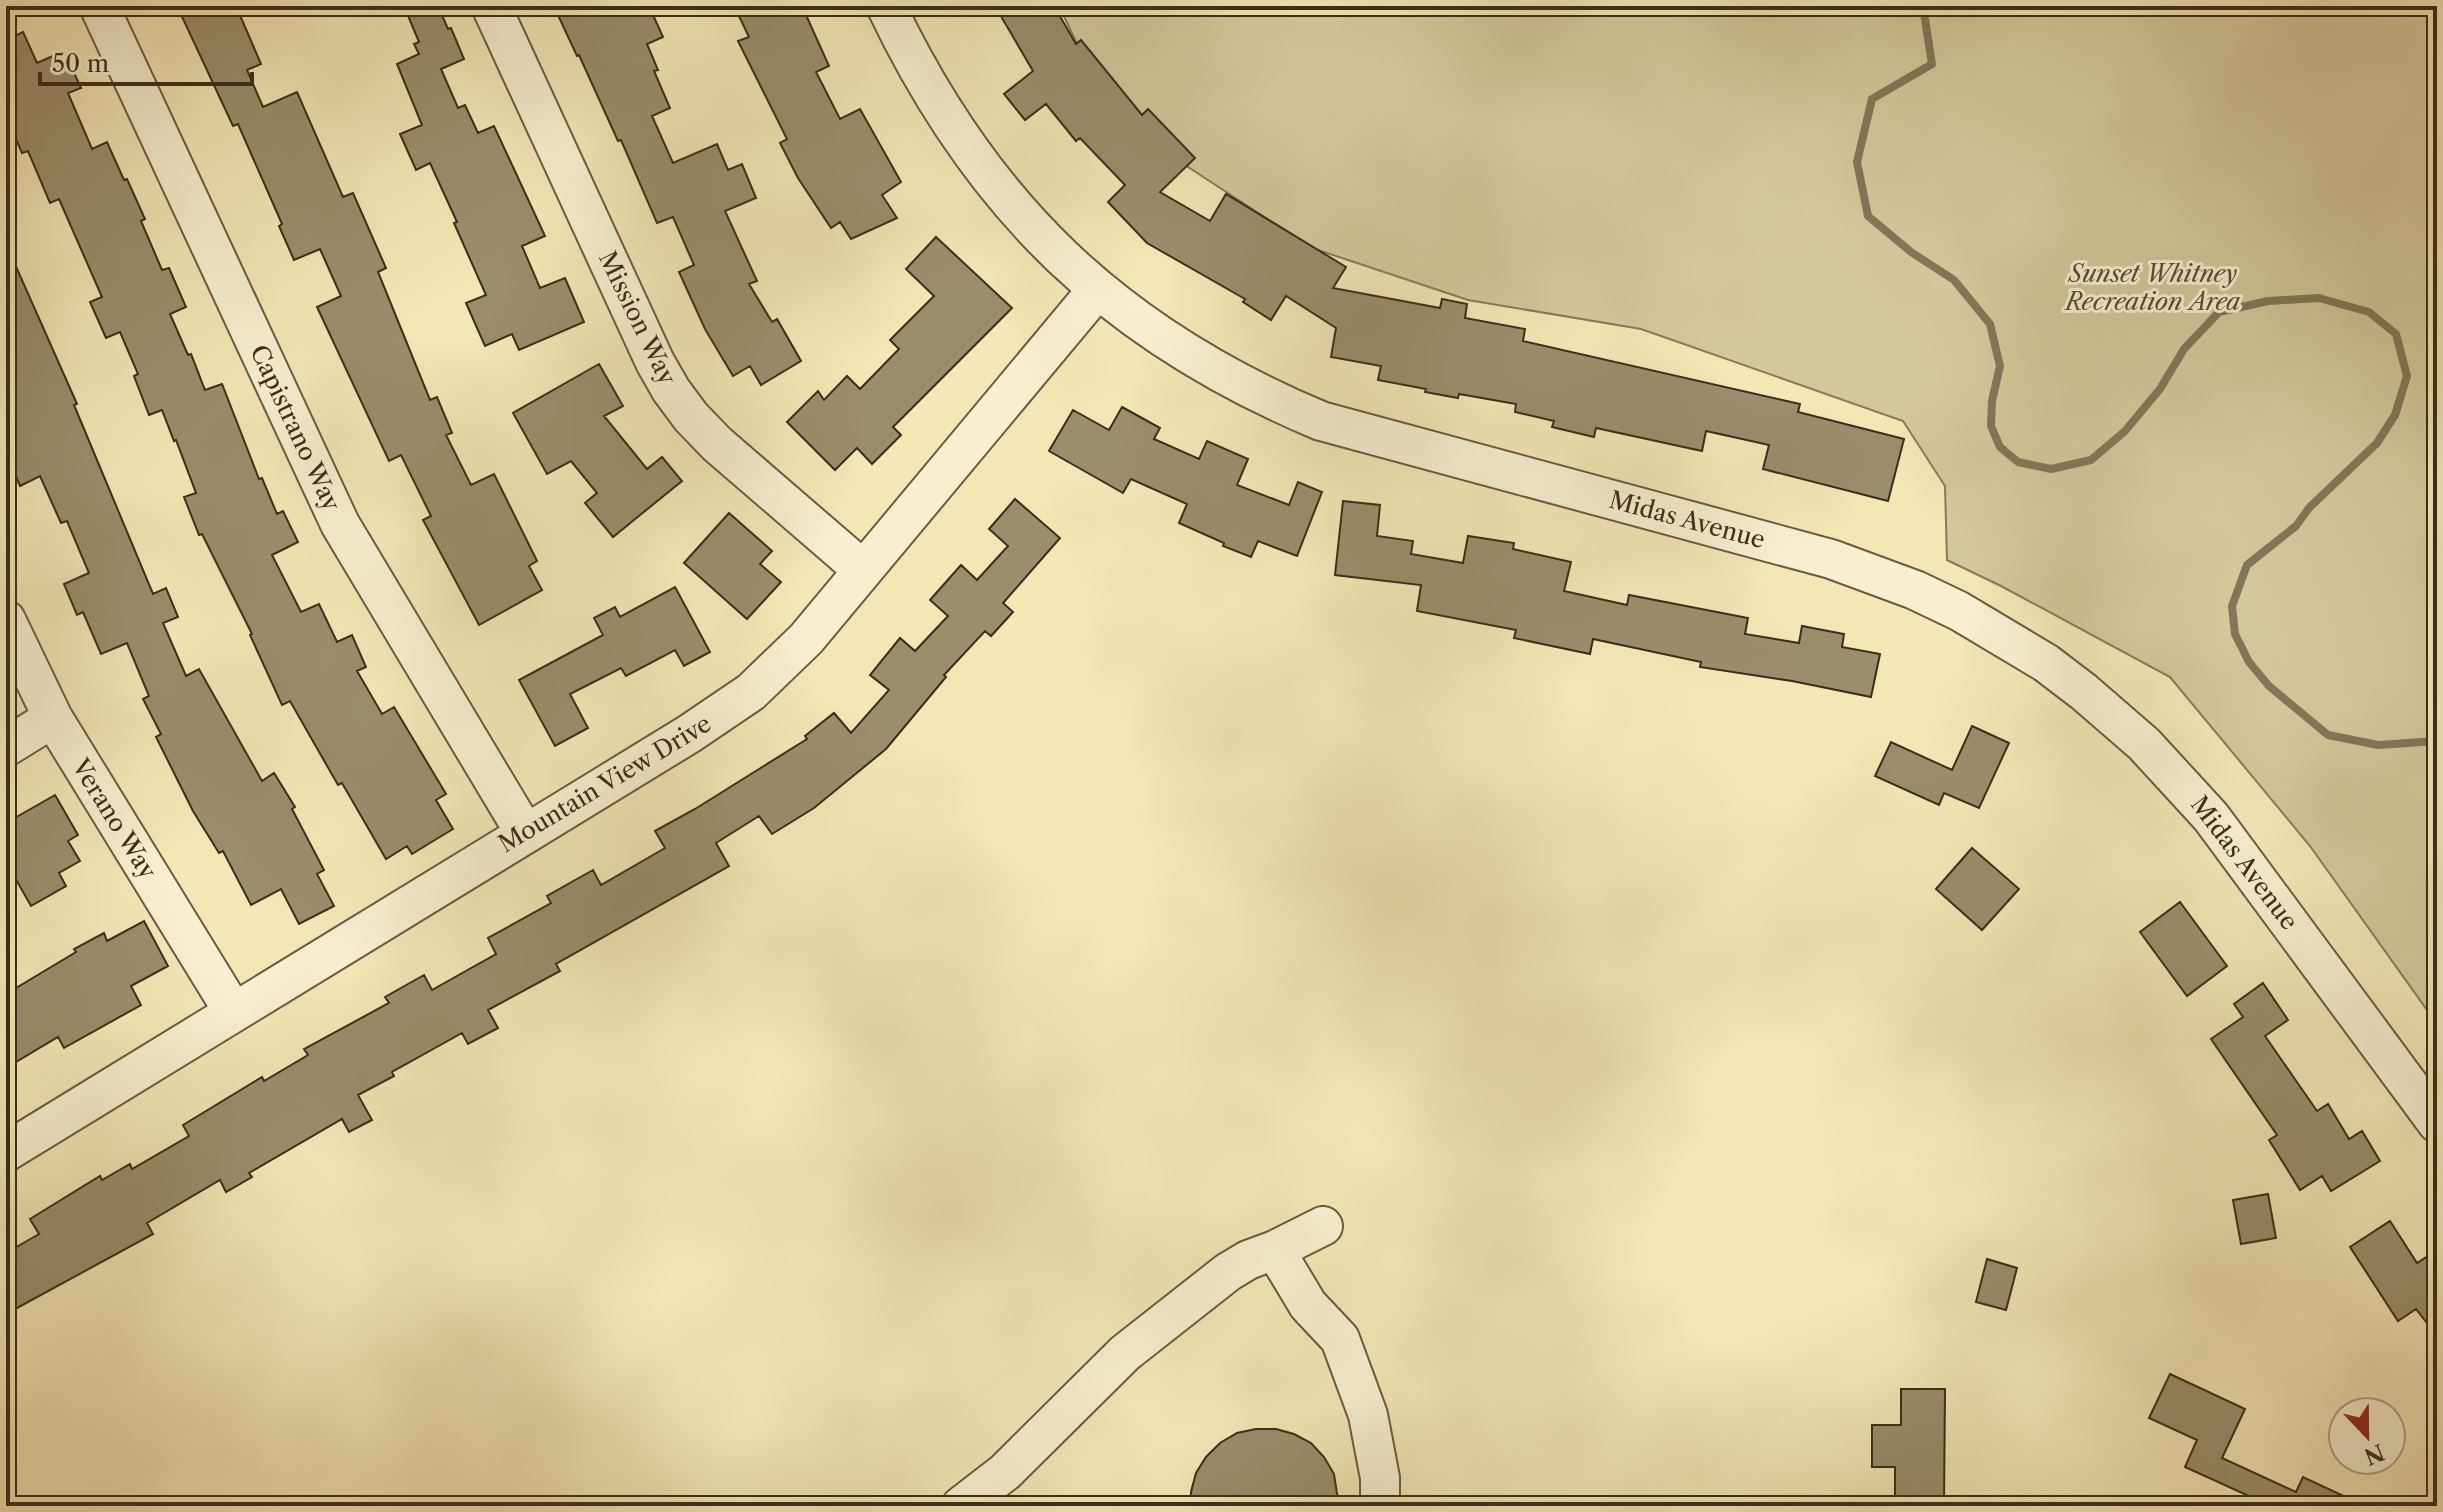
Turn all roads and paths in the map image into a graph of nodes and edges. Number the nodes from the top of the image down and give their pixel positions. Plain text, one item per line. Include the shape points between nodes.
1 (99, 6) edge
2 (491, 6) edge
3 (886, 6) edge
4 (1097, 290) junction
5 (863, 570) junction
6 (6, 620) edge
7 (53, 718) junction
8 (6, 747) edge
9 (525, 833) junction
10 (233, 1011) junction
11 (2437, 1123) edge
12 (6, 1152) edge
13 (1323, 1226) dead end
14 (1275, 1250) junction
15 (961, 1506) edge
16 (1380, 1506) edge

1 - 9 street, Capistrano Way via 340,524
2 - 5 street, Mission Way via 671,390 717,444
3 - 4 street, Midas Avenue via 927,87 975,160 1039,235
4 - 5 street, Mountain View Drive
4 - 11 street, Midas Avenue via 1204,363 1321,421 1831,559 1959,611 2046,663 2144,744 2211,817
5 - 9 street, Mountain View Drive via 806,639 751,692
6 - 7 street, Verano Way
7 - 8 street
7 - 10 street, Verano Way
9 - 10 street, Mountain View Drive
10 - 12 street, Mountain View Drive
13 - 14 street
14 - 15 street via 1228,1272 1125,1353 1005,1472
14 - 16 street via 1308,1305 1340,1339 1368,1415

